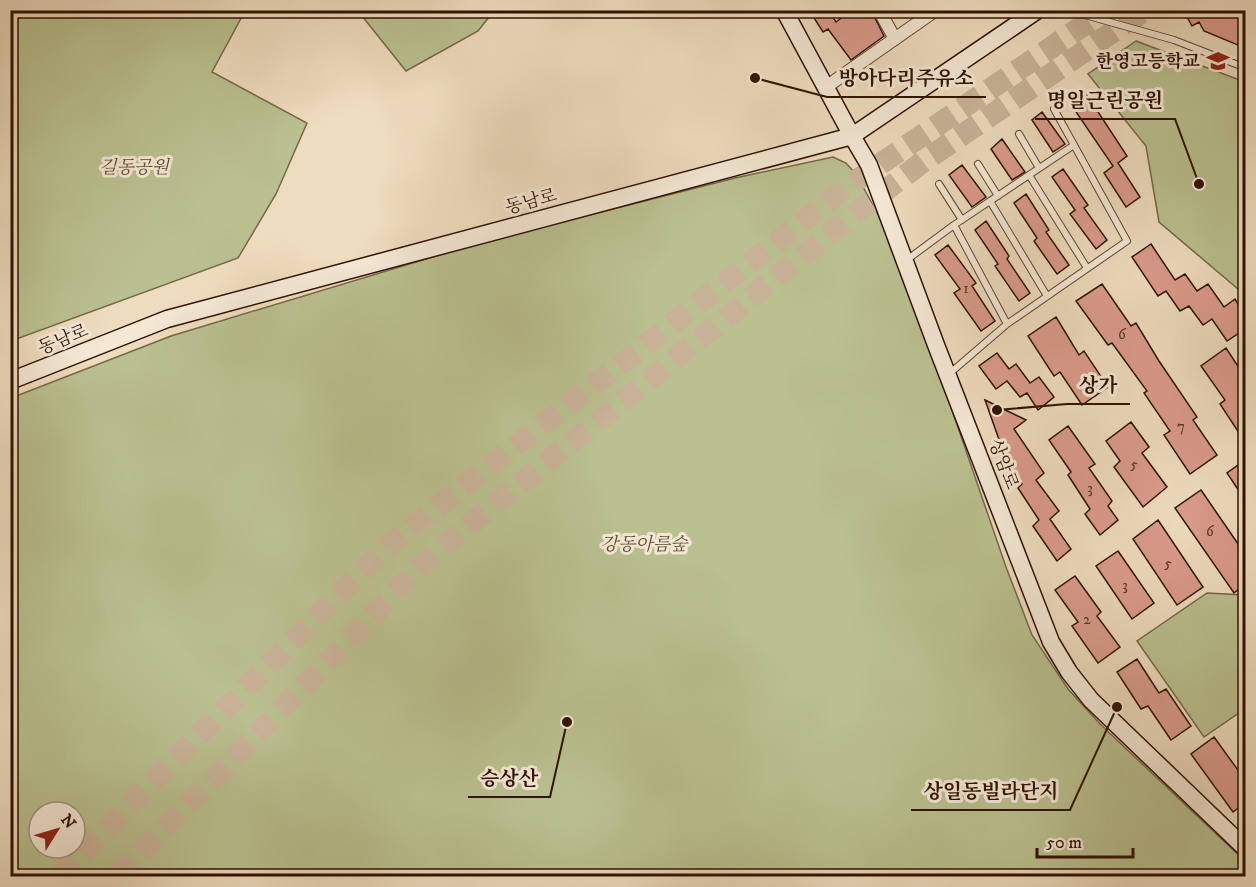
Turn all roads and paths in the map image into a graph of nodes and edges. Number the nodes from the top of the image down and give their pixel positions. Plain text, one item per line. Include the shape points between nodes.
1 (784, 10) edge
2 (879, 10) edge
3 (936, 10) edge
4 (1038, 10) edge
5 (1067, 10) edge
6 (895, 39) junction
7 (1245, 68) edge
8 (826, 87) junction
9 (1054, 109) dead end
10 (1018, 134) dead end
11 (852, 136) junction
12 (1074, 145) junction
13 (978, 164) dead end
14 (1039, 168) junction
15 (1029, 175) junction
16 (939, 184) dead end
17 (998, 196) junction
18 (990, 201) junction
19 (962, 220) junction
20 (954, 225) junction
21 (908, 260) dead end
22 (1087, 268) junction
23 (1047, 296) junction
24 (1007, 324) junction
25 (948, 375) junction
26 (10, 381) edge
27 (1245, 849) edge

1 - 8 main road, 상암로
2 - 6 street
3 - 6 street
4 - 11 main road, 동남로
5 - 7 lane via 1174,40
6 - 8 street
8 - 11 main road, 상암로
9 - 12 lane
10 - 14 lane
11 - 25 main road, 상암로 via 869,165
11 - 26 main road, 동남로 via 167,319
12 - 14 lane
12 - 22 lane via 1127,241
13 - 17 lane
14 - 15 lane
15 - 17 lane
15 - 22 lane
16 - 19 lane
17 - 18 lane
18 - 19 lane
18 - 23 lane
19 - 20 lane
20 - 21 lane
20 - 24 lane
22 - 23 lane
23 - 24 lane
24 - 25 lane
25 - 27 main road, 상암로 via 1050,642 1091,700

